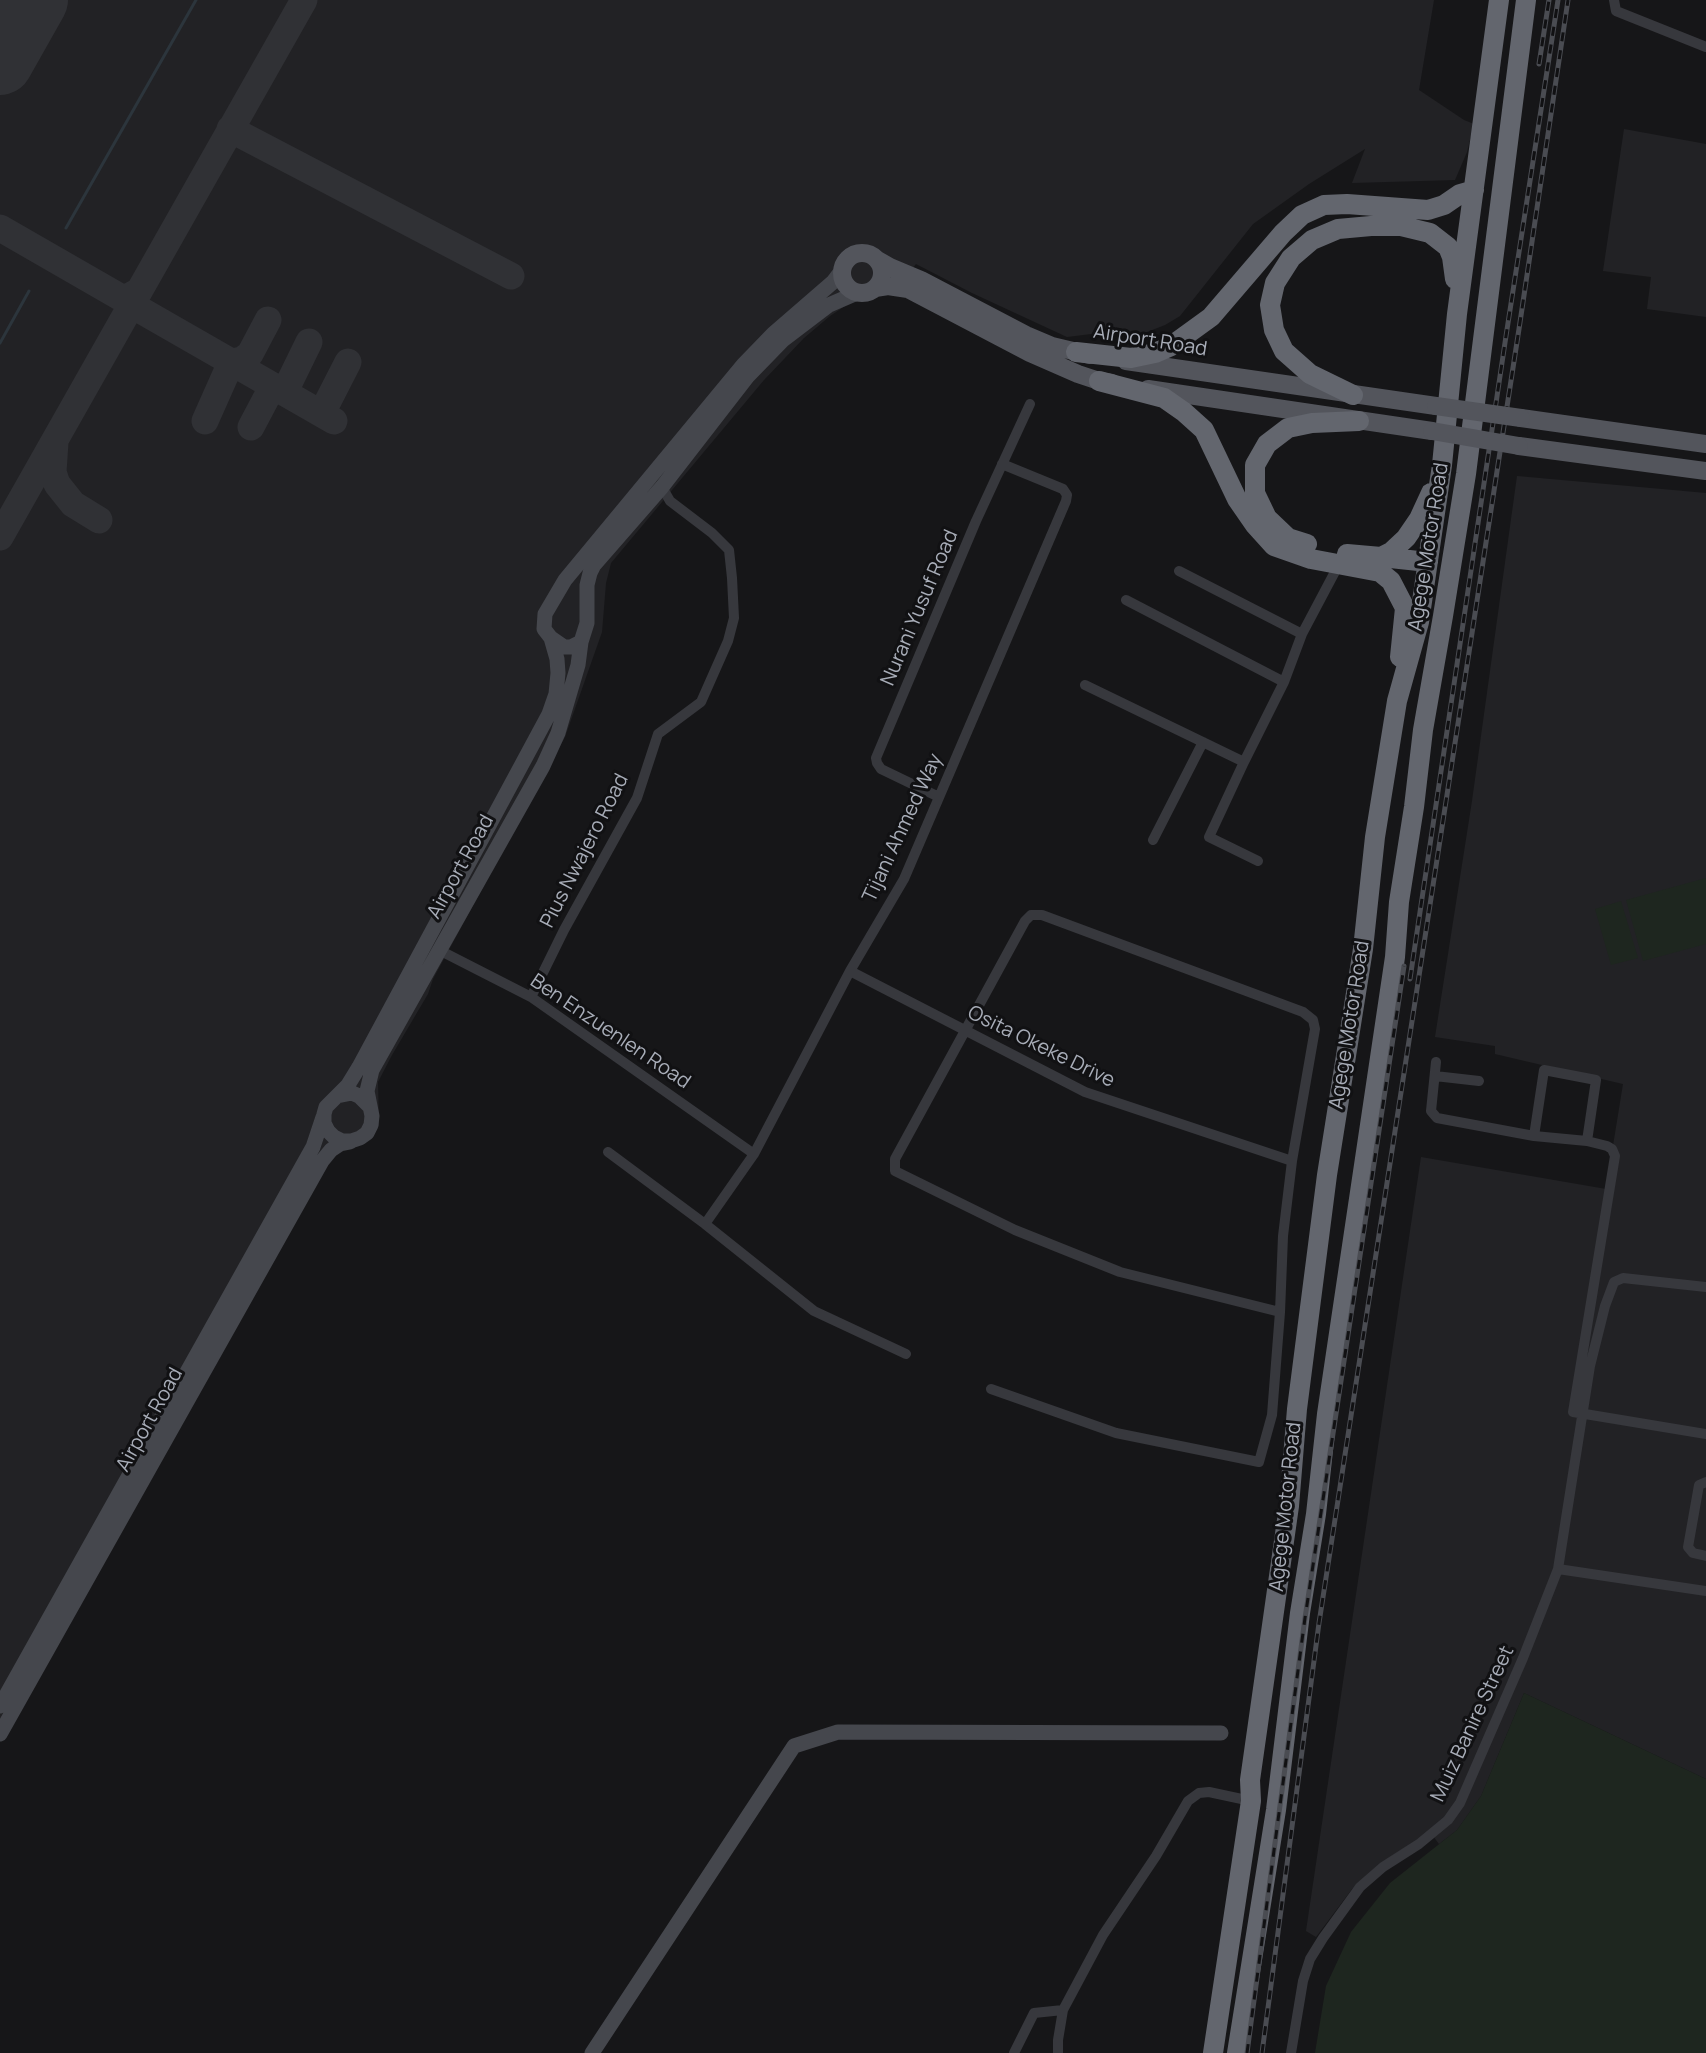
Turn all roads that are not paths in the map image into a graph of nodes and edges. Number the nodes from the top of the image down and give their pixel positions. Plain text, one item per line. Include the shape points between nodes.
1 (1499, 0) edge
2 (1614, 0) edge
3 (1526, 3) edge
4 (1706, 34) edge
5 (1704, 46) edge
6 (1473, 190) junction
7 (876, 259) junction
8 (842, 270) junction
9 (867, 290) junction
10 (1457, 314) junction
11 (1076, 352) junction
12 (1099, 381) junction
13 (1353, 395) junction
14 (1030, 404) dead end
15 (1359, 421) junction
16 (1706, 444) edge
17 (1002, 464) junction
18 (1442, 465) junction
19 (1706, 471) edge
20 (662, 487) junction
21 (1381, 565) junction
22 (1338, 566) junction
23 (1179, 571) dead end
24 (1427, 571) junction
25 (553, 598) junction
26 (1126, 600) dead end
27 (586, 603) junction
28 (1302, 634) junction
29 (551, 638) junction
30 (581, 642) junction
31 (1284, 682) junction
32 (1085, 685) dead end
33 (1397, 701) junction
34 (1203, 742) junction
35 (1244, 762) junction
36 (939, 797) junction
37 (1153, 840) dead end
38 (1258, 861) dead end
39 (439, 950) junction
40 (850, 971) junction
41 (531, 998) junction
42 (966, 1031) junction
43 (1436, 1062) dead end
44 (1435, 1076) junction
45 (1479, 1081) dead end
46 (337, 1096) junction
47 (370, 1107) junction
48 (324, 1114) junction
49 (1534, 1136) junction
50 (351, 1141) junction
51 (1587, 1141) junction
52 (608, 1152) dead end
53 (754, 1154) junction
54 (1292, 1161) junction
55 (705, 1224) junction
56 (1706, 1287) edge
57 (1280, 1312) junction
58 (906, 1354) dead end
59 (991, 1389) dead end
60 (1297, 1409) junction
61 (1327, 1414) junction
62 (1583, 1414) junction
63 (1706, 1434) edge
64 (1706, 1482) edge
65 (1706, 1556) edge
66 (1558, 1569) junction
67 (1706, 1591) edge
68 (0, 1706) edge
69 (1221, 1733) dead end
70 (0, 1734) edge
71 (1251, 1801) junction
72 (1063, 2010) junction
73 (592, 2053) edge
74 (1014, 2053) edge
75 (1058, 2053) edge
76 (1213, 2053) edge
77 (1237, 2053) edge
78 (1292, 2053) edge

1 - 6 highway, Agege Motor Road
2 - 5 street via 1616,11
3 - 61 highway, Agege Motor Road via 1466,474 1423,730 1395,957
4 - 5 street
6 - 10 highway, Agege Motor Road
6 - 11 highway via 1428,210 1324,205 1302,215 1211,316 1171,346 1131,358
7 - 8 main road via 868,253 855,254
7 - 9 main road via 882,268 881,281
7 - 11 main road, Airport Road via 1026,335
8 - 9 main road via 849,288
8 - 25 main road via 743,365
9 - 12 main road via 888,286 908,289 1029,353
9 - 20 main road via 829,305 783,340 748,376
10 - 13 highway via 1452,257 1448,247 1430,233 1401,226 1371,226 1338,229 1312,240 1291,258 1275,283 1270,305 1274,330 1284,351 1310,374
10 - 18 highway, Agege Motor Road
11 - 13 main road, Airport Road
12 - 15 main road
12 - 22 highway via 1164,398 1184,412 1204,430 1238,499 1274,546
13 - 16 main road, Airport Road, bridge
14 - 17 street, Nurani Yusuf Road
15 - 19 main road, bridge
15 - 21 highway via 1288,428 1267,444 1255,465 1255,493 1267,518 1288,538
17 - 36 street, Nurani Yusuf Road via 876,758 880,769
17 - 36 street, Tijani Ahmed Way via 1063,489 1067,495
18 - 21 highway via 1419,519
18 - 24 highway, Agege Motor Road
20 - 27 main road via 594,565
20 - 41 street, Pius Nwajero Road via 670,501 729,550 734,618 701,702 658,734 637,798
21 - 22 highway
21 - 24 highway
21 - 33 highway via 1405,608
22 - 28 street
23 - 28 street
24 - 33 highway, Agege Motor Road via 1419,622
25 - 27 main road via 569,592
25 - 29 main road via 545,614 544,629
26 - 31 street
27 - 30 main road via 587,623
28 - 31 street
29 - 30 main road via 564,647
29 - 46 main road, Airport Road via 558,673 549,714 359,1067
30 - 39 main road, Airport Road via 568,702 547,758
31 - 35 street
32 - 34 street
33 - 60 highway, Agege Motor Road via 1375,837 1364,949 1327,1174
34 - 35 street
34 - 37 street
35 - 38 street via 1209,837
36 - 40 street, Tijani Ahmed Way via 904,879
39 - 41 street, Ben Enzuenlen Road
39 - 47 main road, Airport Road via 372,1070 367,1091
40 - 42 street, Osita Okeke Drive
40 - 53 street, Tijani Ahmed Way
41 - 53 street, Ben Enzuenlen Road
42 - 54 street, Osita Okeke Drive via 1085,1092
42 - 54 street via 1031,915 1042,915 1303,1012 1313,1020 1315,1029
42 - 57 street via 895,1158 895,1172 1015,1230 1120,1272
43 - 44 street
44 - 45 street
44 - 49 street via 1431,1111 1437,1118
46 - 47 main road via 352,1093
46 - 48 main road
47 - 50 main road via 371,1125 367,1133
48 - 50 main road via 328,1131 342,1141
48 - 68 main road, Airport Road via 314,1147
49 - 51 street
49 - 51 street via 1544,1070 1596,1080
50 - 70 main road, Airport Road via 331,1150 322,1161
51 - 62 street via 1607,1146 1615,1156 1573,1412
52 - 55 street
53 - 55 street, Tijani Ahmed Way
54 - 57 street via 1283,1236
55 - 58 street via 814,1311
56 - 62 street, Muiz Banire Street via 1623,1278 1614,1282 1598,1330
57 - 59 street via 1272,1415 1259,1462 1116,1433
60 - 61 highway
60 - 71 highway, Agege Motor Road via 1289,1506 1250,1780
61 - 77 highway, Agege Motor Road via 1276,1810
62 - 63 street
62 - 66 street, Muiz Banire Street
64 - 65 street via 1699,1485 1688,1547 1693,1553
66 - 67 street
66 - 78 street, Muiz Banire Street via 1460,1803 1439,1829 1360,1887 1310,1959
69 - 73 main road via 838,1732 794,1746
71 - 72 street via 1209,1792 1199,1793 1188,1801 1102,1935
71 - 76 highway, Agege Motor Road
72 - 74 street via 1034,2013
72 - 75 street

